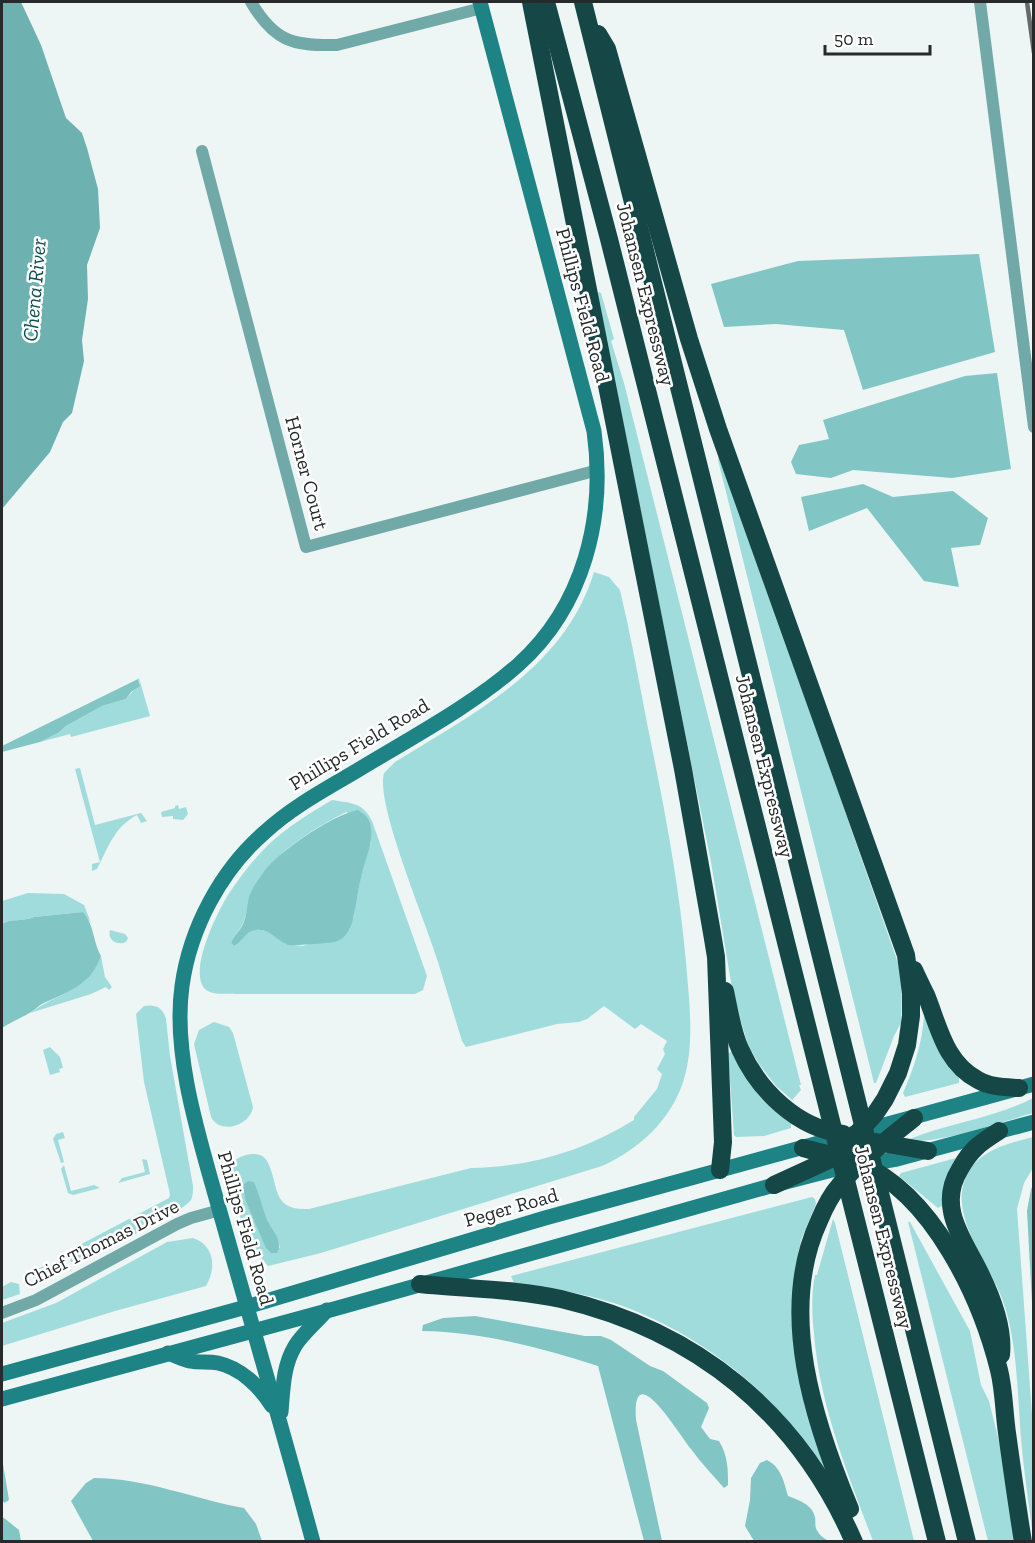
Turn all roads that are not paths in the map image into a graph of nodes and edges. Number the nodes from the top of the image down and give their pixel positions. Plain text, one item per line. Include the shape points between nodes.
1 (251, 2) edge
2 (531, 2) edge
3 (546, 2) edge
4 (980, 2) edge
5 (481, 5) edge
6 (584, 8) edge
7 (201, 151) dead end
8 (1034, 427) edge
9 (598, 470) junction
10 (906, 955) junction
11 (716, 957) junction
12 (1026, 1086) edge
13 (914, 1118) junction
14 (1034, 1122) edge
15 (999, 1131) junction
16 (853, 1136) junction
17 (883, 1144) junction
18 (803, 1148) junction
19 (928, 1151) junction
20 (835, 1157) junction
21 (861, 1164) junction
22 (720, 1170) junction
23 (774, 1185) junction
24 (220, 1210) junction
25 (420, 1284) junction
26 (246, 1306) junction
27 (327, 1310) junction
28 (2, 1313) edge
29 (253, 1329) junction
30 (168, 1353) junction
31 (999, 1371) junction
32 (2, 1374) edge
33 (2, 1399) edge
34 (280, 1418) junction
35 (313, 1542) edge
36 (854, 1542) edge
37 (863, 1542) edge
38 (936, 1542) edge
39 (967, 1542) edge
40 (1023, 1542) edge

1 - 5 street via 280,37 313,45 337,45
2 - 11 highway via 685,781
3 - 38 highway, Johansen Expressway via 609,238
4 - 8 street
5 - 9 main road, Phillips Field Road via 590,411
6 - 10 highway via 608,49 718,429
6 - 39 highway, Johansen Expressway
7 - 9 street, Horner Court via 306,548
9 - 24 main road, Phillips Field Road via 595,522 580,575 556,620 530,653 476,697 276,822 235,863 210,903 187,961 180,1016 202,1148
10 - 12 highway via 944,1045 959,1066 978,1080 1000,1086
10 - 16 highway via 911,993 907,1045 885,1099
11 - 16 highway via 740,1049 767,1092 801,1120 827,1132
11 - 22 highway via 723,1142
12 - 13 main road, Peger Road
13 - 16 main road, Peger Road
13 - 17 highway
14 - 15 main road
15 - 19 main road
15 - 31 highway via 977,1144 965,1161 954,1178 950,1206 952,1219 988,1291 996,1316 1002,1343
16 - 17 highway
16 - 18 main road, Peger Road
16 - 20 highway
17 - 19 highway
17 - 21 highway
18 - 20 highway
18 - 22 main road, Peger Road
19 - 21 main road
20 - 21 highway
20 - 23 highway
21 - 23 main road
21 - 31 highway via 909,1198 941,1237 972,1291
21 - 37 highway via 839,1185 812,1236 805,1257 801,1314 803,1351 817,1419
22 - 26 main road, Peger Road
23 - 25 main road
24 - 26 main road, Phillips Field Road
24 - 28 street, Chief Thomas Drive via 177,1224 36,1300
25 - 27 main road
25 - 36 highway via 559,1299 624,1318 690,1350 752,1396 807,1456
26 - 29 main road, Phillips Field Road
26 - 32 main road, Peger Road
27 - 29 main road
27 - 34 main road via 296,1345 289,1359
29 - 30 main road
29 - 34 main road, Phillips Field Road
30 - 33 main road
30 - 34 main road via 234,1369 264,1393
31 - 40 highway
34 - 35 main road, Phillips Field Road

